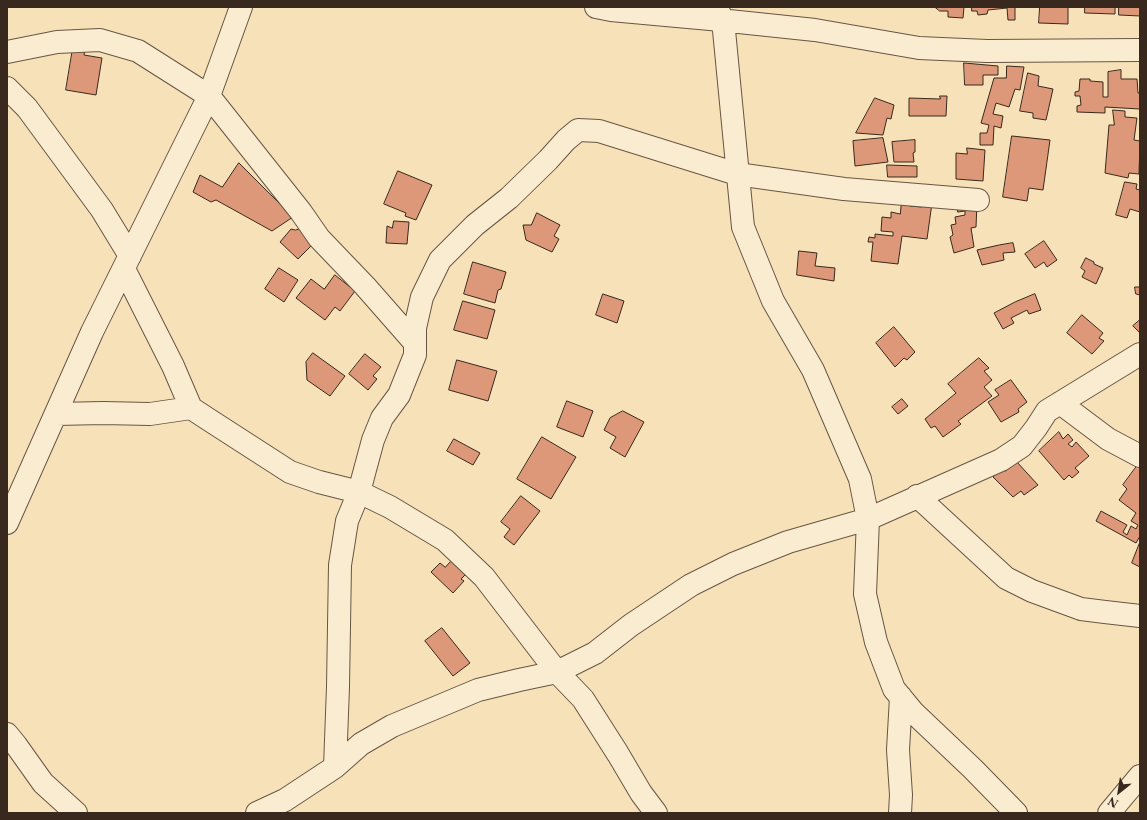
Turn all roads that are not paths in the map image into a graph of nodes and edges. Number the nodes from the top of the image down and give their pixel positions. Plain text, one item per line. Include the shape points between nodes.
1 (241, 7) edge
2 (596, 7) edge
3 (722, 12) edge
4 (1140, 50) edge
5 (7, 52) edge
6 (7, 88) edge
7 (209, 96) junction
8 (738, 174) junction
9 (978, 200) dead end
10 (127, 262) junction
11 (415, 343) junction
12 (1140, 354) edge
13 (1060, 403) junction
14 (191, 408) junction
15 (56, 414) junction
16 (1140, 456) edge
17 (359, 492) junction
18 (917, 496) junction
19 (868, 519) junction
20 (7, 523) edge
21 (1140, 616) edge
22 (557, 672) junction
23 (901, 697) junction
24 (7, 734) edge
25 (335, 767) junction
26 (1140, 776) edge
27 (76, 813) edge
28 (259, 813) edge
29 (656, 813) edge
30 (900, 813) edge
31 (1016, 813) edge
32 (1109, 813) edge

1 - 7 street
2 - 3 street via 611,10
3 - 4 street via 919,48 987,51
3 - 8 street
5 - 7 street via 57,42 100,40 138,51
6 - 10 street via 27,108 102,210
7 - 10 street
7 - 11 street via 301,212 318,238
8 - 9 street via 844,189
8 - 11 street via 599,131 578,130 509,198 440,260 422,297 415,328
8 - 19 street via 743,227 773,301 813,370 839,429 860,479
10 - 14 street
10 - 15 street via 92,332
11 - 17 street via 415,355 399,395 382,418 372,440
12 - 13 street
13 - 16 street via 1108,439
13 - 18 street via 1047,411 1022,446 1001,460
14 - 15 street via 150,414
14 - 17 street via 290,472
15 - 20 street
17 - 22 street via 390,506 445,540 484,577
17 - 25 street via 347,521 340,565
18 - 19 street
18 - 21 street via 1006,578 1032,591 1081,609
19 - 22 street via 788,542 691,585 631,625 595,653
19 - 23 street via 866,594 876,642 894,689
22 - 25 street via 478,690 392,726 361,744
22 - 29 street via 583,699
23 - 30 street via 898,750
23 - 31 street via 913,712
24 - 27 street via 43,783
25 - 28 street via 285,800
26 - 32 street

